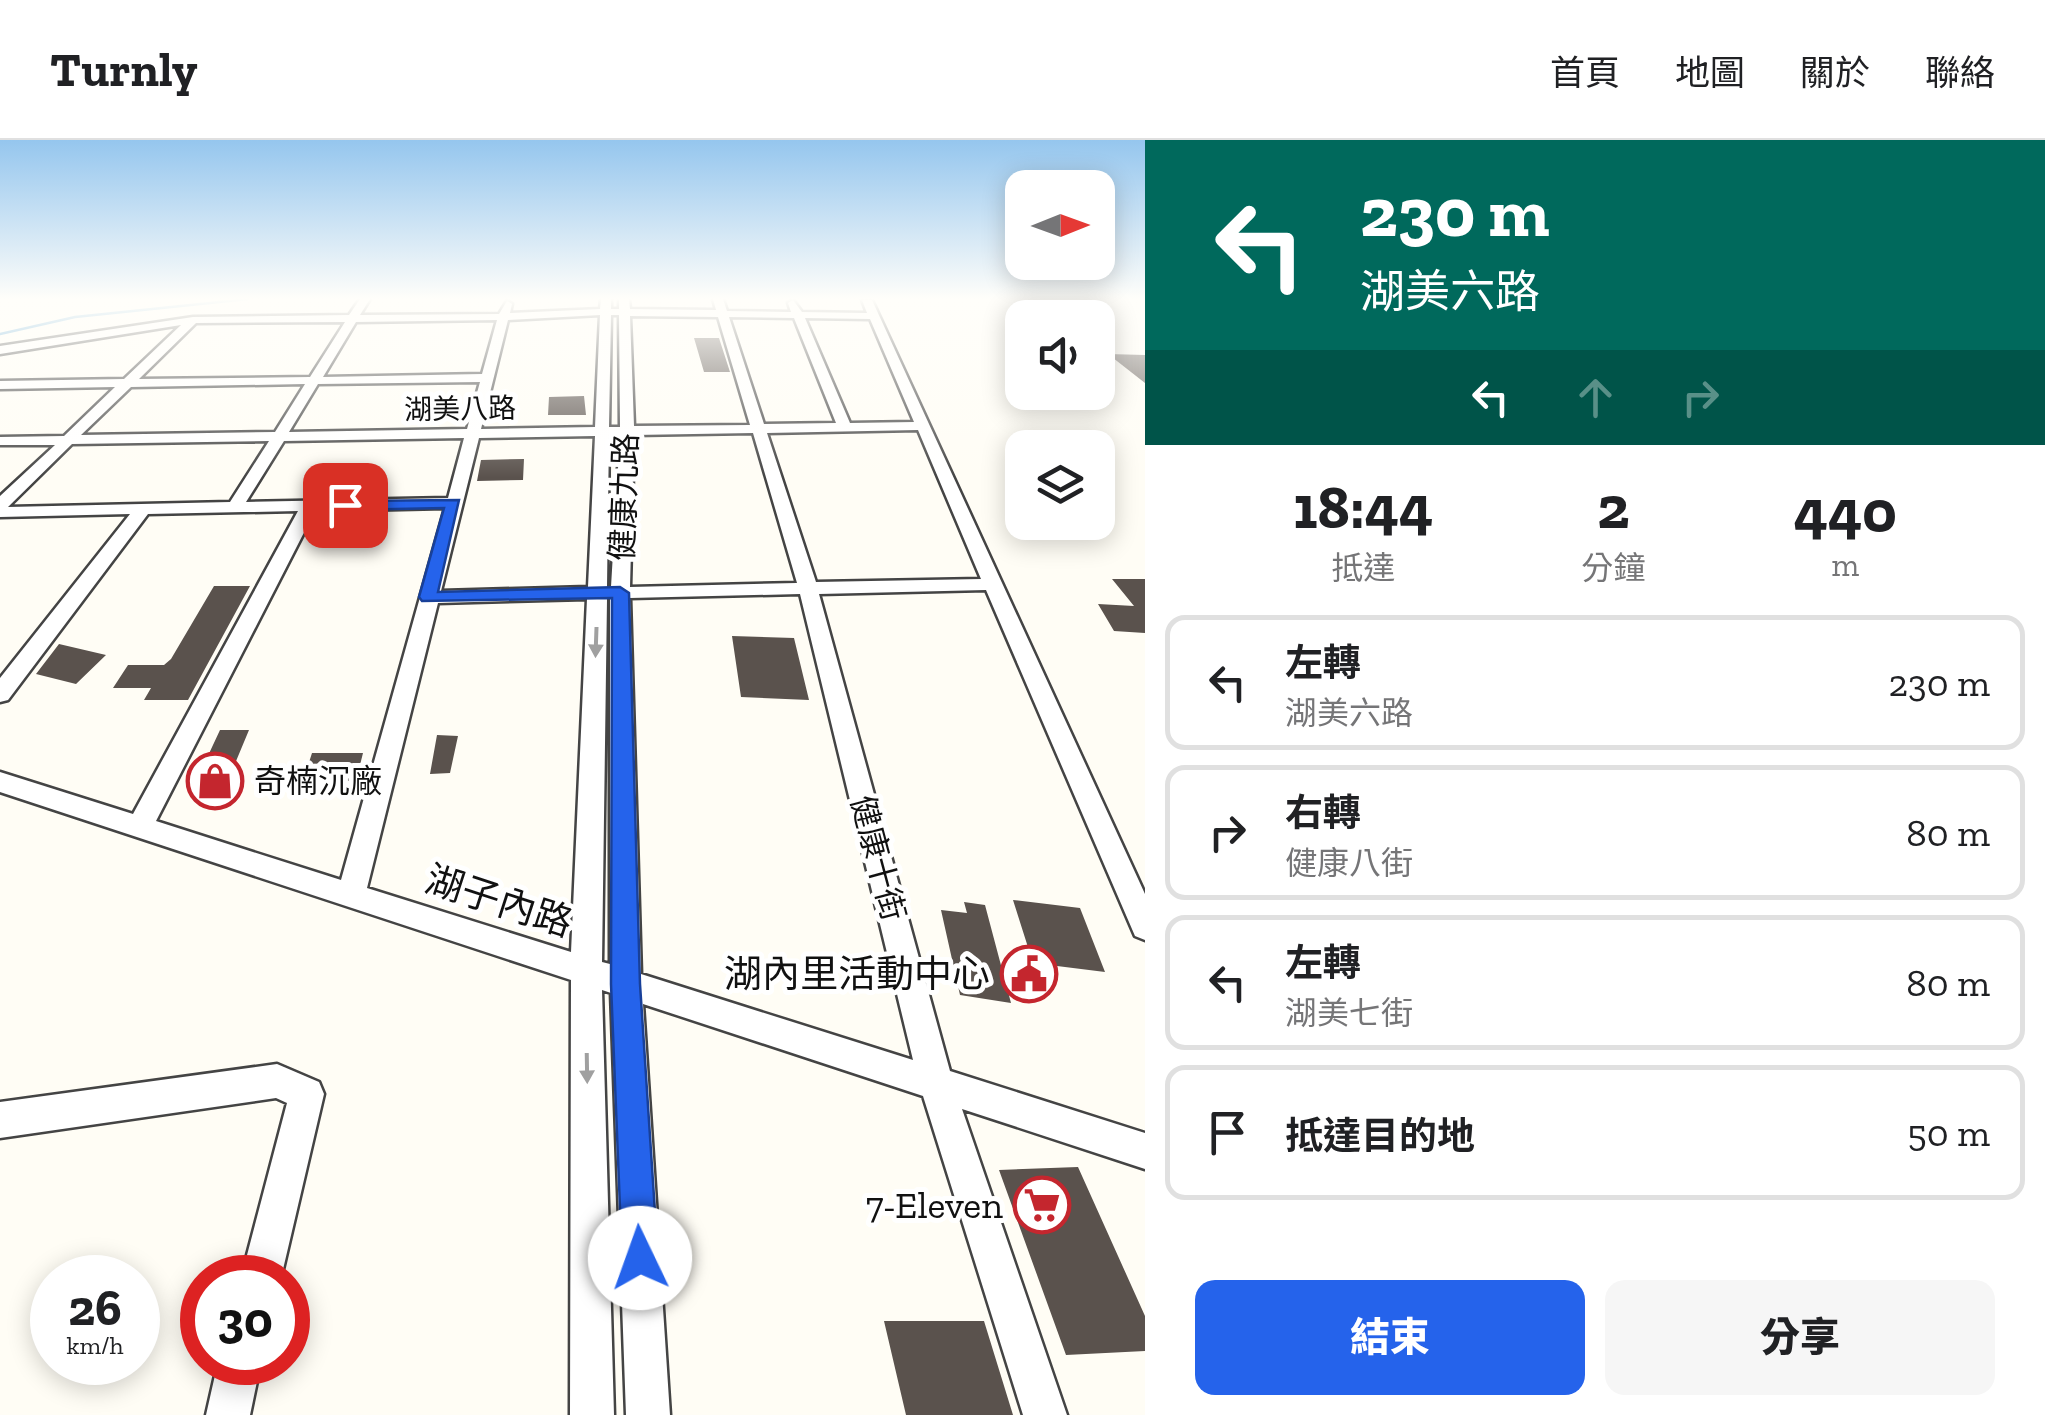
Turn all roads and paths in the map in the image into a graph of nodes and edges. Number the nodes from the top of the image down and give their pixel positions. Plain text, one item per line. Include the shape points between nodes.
1 (153, 358) edge
2 (329, 358) edge
3 (492, 358) edge
4 (610, 358) edge
5 (620, 358) edge
6 (735, 358) edge
7 (816, 358) edge
8 (892, 358) edge
9 (487, 378) junction
10 (315, 380) junction
11 (127, 383) junction
12 (0, 385) edge
13 (921, 426) junction
14 (845, 428) junction
15 (757, 429) junction
16 (627, 430) junction
17 (602, 432) junction
18 (472, 434) junction
19 (279, 437) junction
20 (67, 440) junction
21 (0, 442) edge
22 (453, 503) junction
23 (309, 506) junction
24 (0, 508) edge
25 (235, 508) junction
26 (143, 509) junction
27 (992, 584) junction
28 (808, 588) junction
29 (597, 593) junction
30 (620, 593) junction
31 (428, 597) junction
32 (0, 694) edge
33 (0, 782) edge
34 (140, 827) junction
35 (351, 895) junction
36 (1145, 926) edge
37 (586, 971) junction
38 (626, 984) junction
39 (936, 1084) junction
40 (0, 1120) edge
41 (1145, 1151) edge
42 (267, 1255) edge
43 (235, 1385) edge
44 (228, 1415) edge
45 (592, 1415) edge
46 (648, 1415) edge
47 (1045, 1415) edge

1 - 11 street
2 - 10 street
3 - 9 street
4 - 17 street
5 - 16 street, 健康九路
6 - 15 street, 健康十街
7 - 14 street
8 - 13 street
9 - 10 street
9 - 18 street
10 - 11 street
10 - 19 street
11 - 12 street
11 - 20 street
13 - 14 street, 湖美八路
13 - 27 street
14 - 15 street, 湖美八路
15 - 16 street, 湖美八路
15 - 28 street, 健康十街
16 - 17 street, 湖美八路
16 - 30 street, 健康九路
17 - 18 street, 湖美八路
17 - 29 street
18 - 19 street, 湖美八路
18 - 22 street
19 - 20 street, 湖美八路
19 - 25 street
20 - 21 street, 湖美八路
20 - 24 street
22 - 23 street
22 - 31 street
23 - 25 street
23 - 34 street
24 - 26 street
25 - 26 street
26 - 32 street
27 - 28 street
27 - 36 street
28 - 30 street
28 - 39 street, 健康十街
29 - 30 street
29 - 31 street
29 -> 37 street
30 - 38 street, 健康九路
31 - 35 street
33 - 34 street, 湖子內路
34 - 35 street, 湖子內路
35 - 37 street, 湖子內路
37 - 38 street, 湖子內路
37 -> 45 street
38 - 39 street, 湖子內路
38 - 46 street, 健康九路
39 - 41 street, 湖子內路
39 - 47 street, 健康十街
40 - 42 street via 277,1081 306,1094
43 - 44 street

